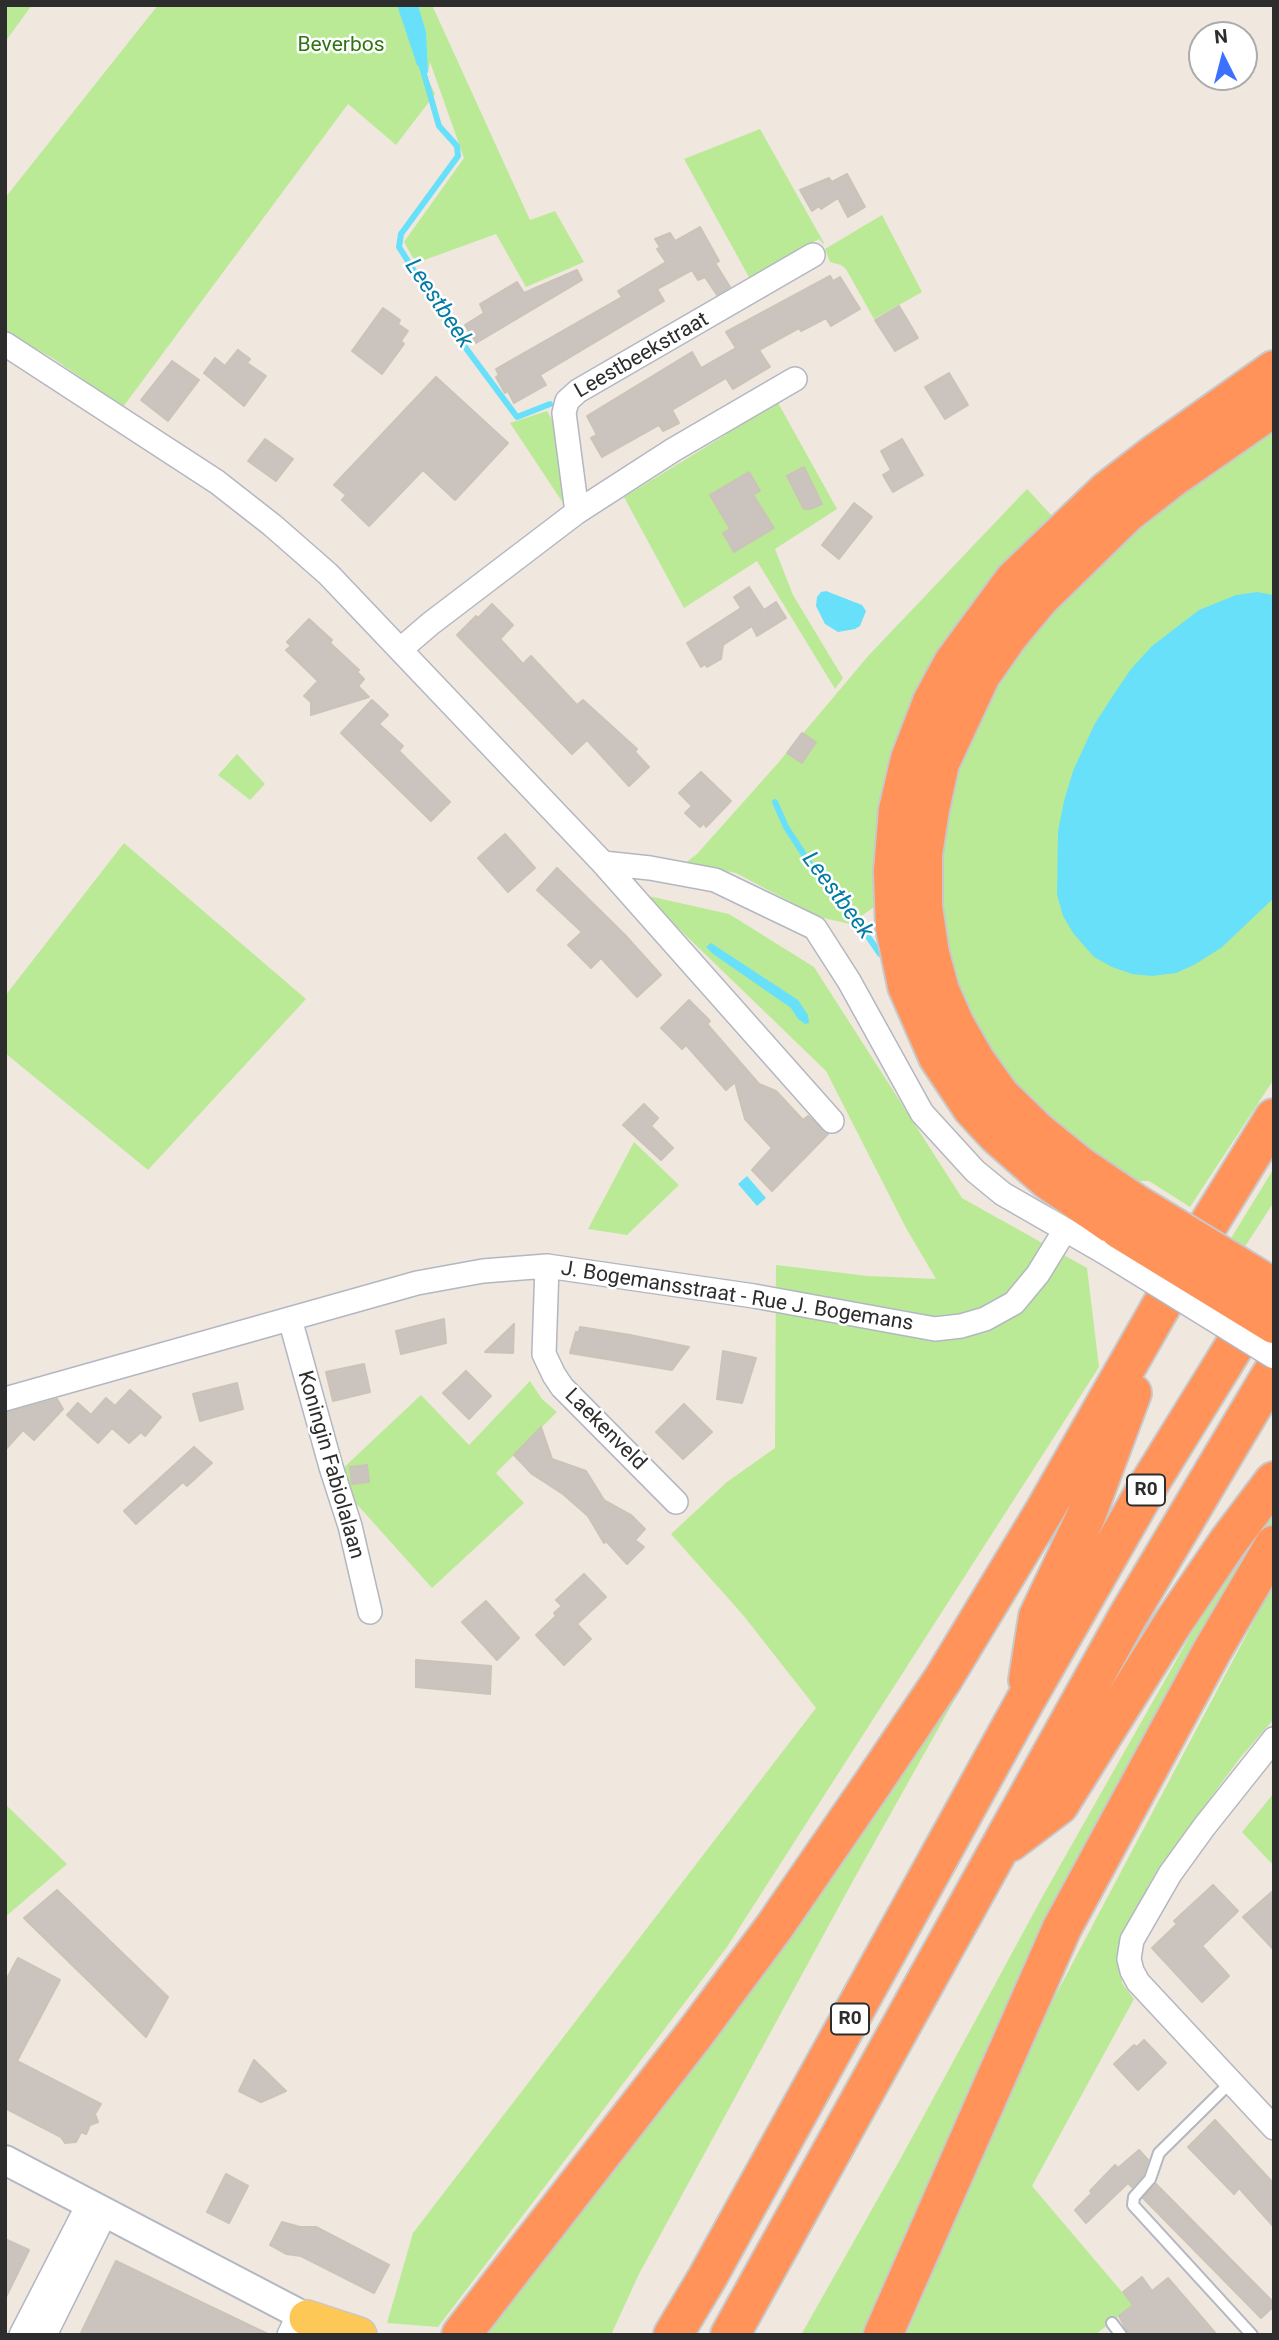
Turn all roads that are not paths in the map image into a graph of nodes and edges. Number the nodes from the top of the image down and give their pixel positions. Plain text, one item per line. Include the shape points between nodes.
1 (813, 255) dead end
2 (5, 344) edge
3 (1274, 370) edge
4 (795, 379) dead end
5 (1274, 407) edge
6 (577, 512) junction
7 (401, 649) junction
8 (603, 863) junction
9 (1274, 1118) edge
10 (832, 1121) dead end
11 (1120, 1228) junction
12 (1065, 1230) junction
13 (547, 1266) junction
14 (1274, 1281) edge
15 (1274, 1288) edge
16 (1156, 1317) junction
17 (290, 1319) junction
18 (1274, 1324) edge
19 (1274, 1357) edge
20 (1274, 1370) edge
21 (5, 1399) edge
22 (1274, 1481) edge
23 (676, 1502) dead end
24 (1274, 1545) edge
25 (370, 1612) dead end
26 (1024, 1703) junction
27 (1274, 1740) edge
28 (998, 1852) junction
29 (1231, 2082) junction
30 (1274, 2128) edge
31 (5, 2160) edge
32 (97, 2208) junction
33 (1112, 2323) dead end
34 (306, 2325) edge
35 (21, 2335) edge
36 (45, 2335) edge
37 (359, 2335) edge
38 (461, 2335) edge
39 (673, 2335) edge
40 (730, 2335) edge
41 (883, 2335) edge
42 (1121, 2335) edge
43 (1252, 2335) edge

1 - 6 street, Leestbeekstraat via 567,401 564,413
2 - 7 street via 216,482 272,525
3 - 11 highway via 1107,491 1014,580 960,653 932,702 910,759 898,810 892,871 895,928 907,986 938,1058 997,1135 1048,1180
4 - 6 street
5 - 11 highway via 1127,513 1039,599 981,675 940,764 930,809 923,854 923,907 940,991 955,1025 1000,1095 1080,1166
6 - 7 street
7 - 8 street
8 - 10 street
8 - 12 street via 715,880 815,928 922,1113 984,1179
9 - 16 highway
11 - 12 street
11 - 15 highway, bridge
11 - 18 highway, bridge
11 - 19 street, bridge
12 - 13 street, J. Bogemansstraat - Rue J. Bogemans via 1014,1303 985,1319 934,1329
13 - 17 street, J. Bogemansstraat - Rue J. Bogemans via 417,1283
13 - 23 street, Laekenveld via 544,1354 554,1375
14 - 26 highway, R0 via 1151,1481
16 - 26 highway via 1086,1516 1038,1617
16 - 38 highway via 950,1668 826,1854 694,2035
17 - 21 street, J. Bogemansstraat - Rue J. Bogemans
17 - 25 street, Koningin Fabiolalaan
20 - 28 highway, R0 via 1128,1616
22 - 28 highway via 1173,1623 1059,1805
24 - 41 highway via 1062,1928
26 - 39 highway, R0
27 - 29 street via 1170,1874 1129,1952 1139,1982
28 - 40 highway, R0
29 - 30 street
29 - 43 lane via 1159,2153 1150,2179 1133,2204
31 - 32 street
32 - 34 street
32 - 35 street
32 - 36 street
33 - 42 lane
34 - 37 main road

